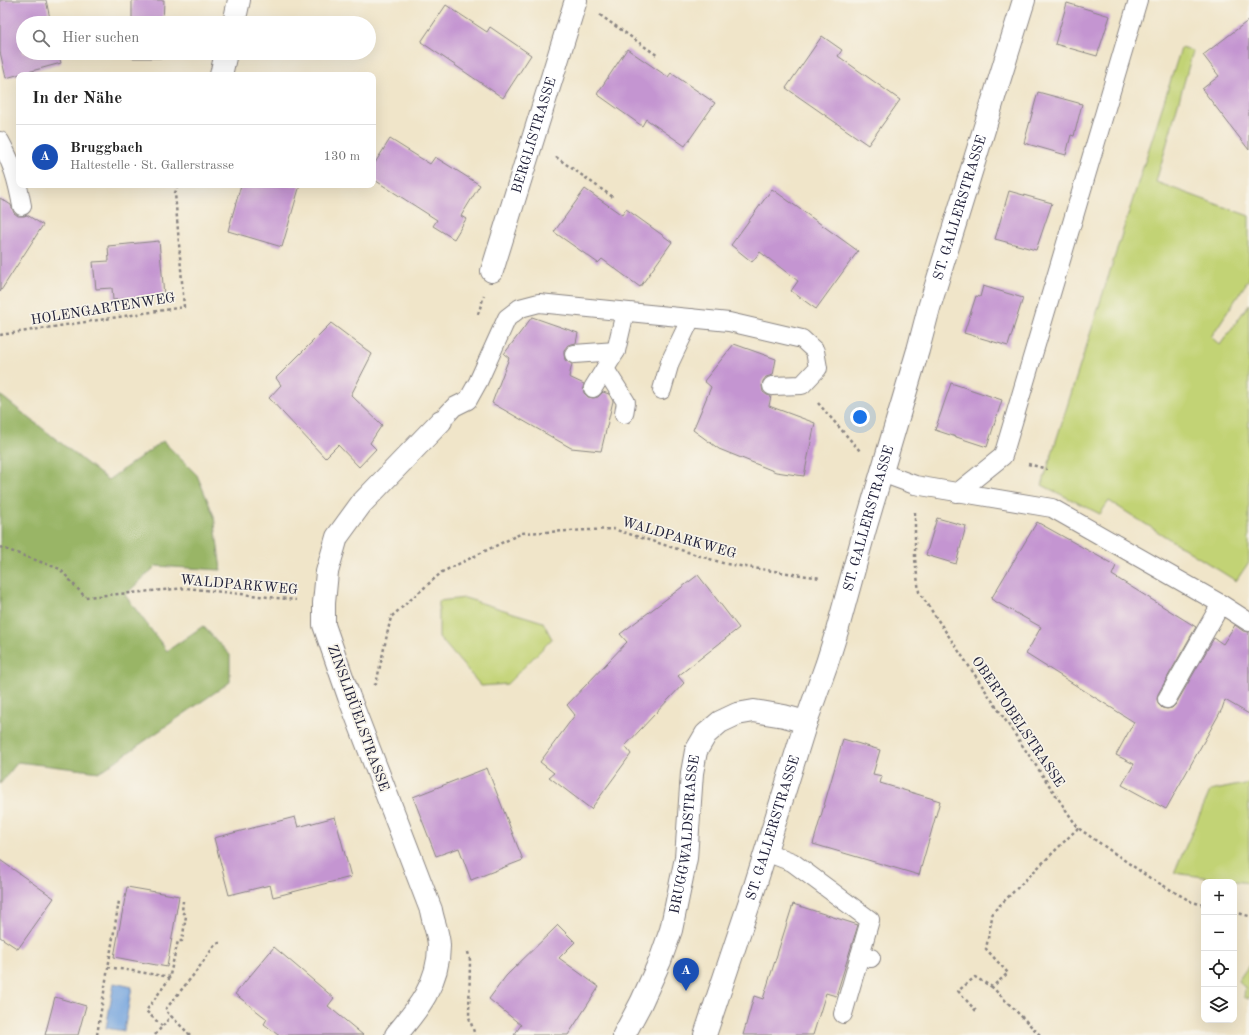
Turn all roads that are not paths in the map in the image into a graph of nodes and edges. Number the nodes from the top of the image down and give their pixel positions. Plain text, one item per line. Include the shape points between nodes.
1 (240, 0) edge
2 (576, 0) edge
3 (1024, 0) edge
4 (1138, 0) edge
5 (236, 16) edge
6 (224, 60) edge
7 (222, 72) edge
8 (0, 141) edge
9 (16, 176) edge
10 (19, 188) edge
11 (22, 206) dead end
12 (492, 270) dead end
13 (625, 312) junction
14 (691, 318) junction
15 (616, 351) junction
16 (574, 354) dead end
17 (605, 369) junction
18 (772, 386) dead end
19 (593, 388) dead end
20 (662, 390) dead end
21 (624, 414) dead end
22 (442, 421) joint
23 (882, 473) junction
24 (958, 493) junction
25 (1221, 604) junction
26 (1249, 622) edge
27 (1167, 699) dead end
28 (806, 722) junction
29 (766, 852) junction
30 (843, 1014) dead end
31 (396, 1035) edge
32 (624, 1035) edge
33 (705, 1035) edge

1 - 5 street
2 - 12 street, BERGLISTRASSE
3 - 23 street, ST. GALLERSTRASSE via 929,308
4 - 24 lane via 1003,456
6 - 7 street
8 - 9 lane
10 - 11 lane
13 - 14 lane
13 - 15 lane
13 - 22 lane via 539,303 520,308 507,318 468,400 454,407
14 - 18 lane via 729,322 802,339 815,351 818,368 802,385
14 - 20 lane via 670,362
15 - 16 lane
15 - 17 lane
17 - 19 lane
17 - 21 lane via 626,402
22 - 31 street, ZINSLIBÜELSTRASSE via 361,504 337,537 327,572 324,603 324,625 431,910 439,946 435,977 423,999
23 - 24 lane via 915,485
23 - 28 street, ST. GALLERSTRASSE via 864,529 838,631
24 - 25 lane via 1052,508
25 - 26 lane
25 - 27 lane
28 - 29 street, ST. GALLERSTRASSE
28 - 32 street, BRUGGWALDSTRASSE via 754,711 737,714 720,722 706,734 696,751 686,858 671,930 660,961
29 - 30 lane via 792,862 870,920 865,957
29 - 33 street, ST. GALLERSTRASSE

